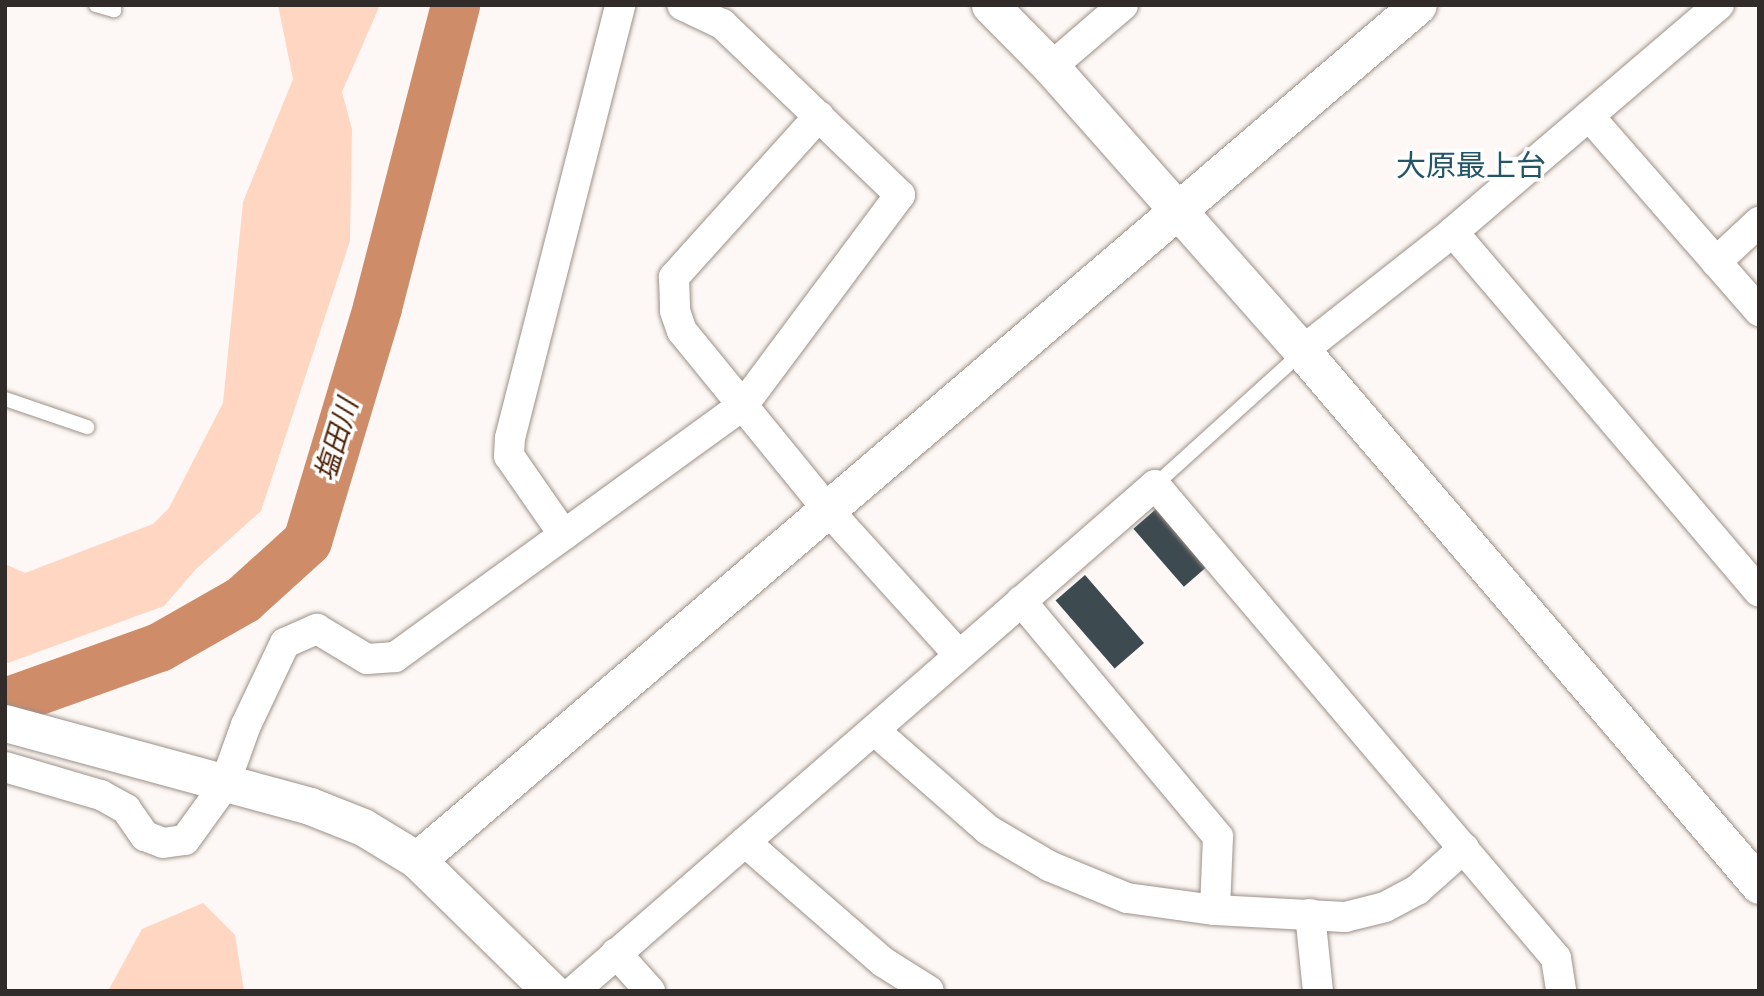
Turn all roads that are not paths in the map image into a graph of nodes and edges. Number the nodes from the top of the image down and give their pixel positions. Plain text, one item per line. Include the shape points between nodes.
1 (96, 5) edge
2 (113, 5) edge
3 (620, 5) edge
4 (682, 5) edge
5 (990, 5) edge
6 (1123, 5) edge
7 (1418, 5) edge
8 (1706, 9) edge
9 (1051, 67) junction
10 (1589, 116) junction
11 (819, 117) junction
12 (1176, 209) junction
13 (1759, 222) edge
14 (1454, 232) junction
15 (1716, 262) junction
16 (1759, 311) edge
17 (1302, 351) junction
18 (5, 399) edge
19 (744, 404) junction
20 (87, 427) dead end
21 (1155, 485) junction
22 (827, 509) junction
23 (564, 535) junction
24 (1759, 591) edge
25 (1021, 601) junction
26 (959, 655) junction
27 (5, 723) edge
28 (875, 732) junction
29 (5, 766) edge
30 (224, 786) junction
31 (745, 842) junction
32 (1464, 848) junction
33 (417, 860) junction
34 (1759, 885) edge
35 (1215, 910) junction
36 (1310, 914) junction
37 (616, 953) junction
38 (551, 991) edge
39 (574, 991) edge
40 (650, 991) edge
41 (929, 991) edge
42 (1318, 991) edge
43 (1561, 991) edge

1 - 2 lane via 114,10
3 - 23 street via 510,438 509,456
4 - 11 street via 722,24
5 - 9 street
6 - 9 street
7 - 12 street
8 - 10 street
9 - 12 street
10 - 14 street
10 - 15 street
11 - 19 street via 674,277 675,311 682,331
11 - 19 street via 900,195
12 - 17 street
12 - 22 street
13 - 15 street
14 - 17 street
14 - 24 street
15 - 16 street
17 - 21 lane
17 - 34 street
18 - 20 lane
19 - 22 street
19 - 23 street
21 - 25 street
21 - 32 street
22 - 26 street
22 - 33 street
23 - 30 street via 395,657 367,659 317,629 285,643 246,725
25 - 26 street
25 - 35 street via 1217,837
26 - 28 street
27 - 30 street
28 - 31 street
28 - 35 street via 988,830 1049,866 1128,898
29 - 30 street via 101,795 126,808 145,836 163,843 185,840
30 - 33 street via 342,819
31 - 37 street
31 - 41 street via 883,962
32 - 36 street via 1417,890 1385,907 1345,917
32 - 43 street via 1556,958
33 - 38 street
35 - 36 street
36 - 42 street
37 - 39 street
37 - 40 street

